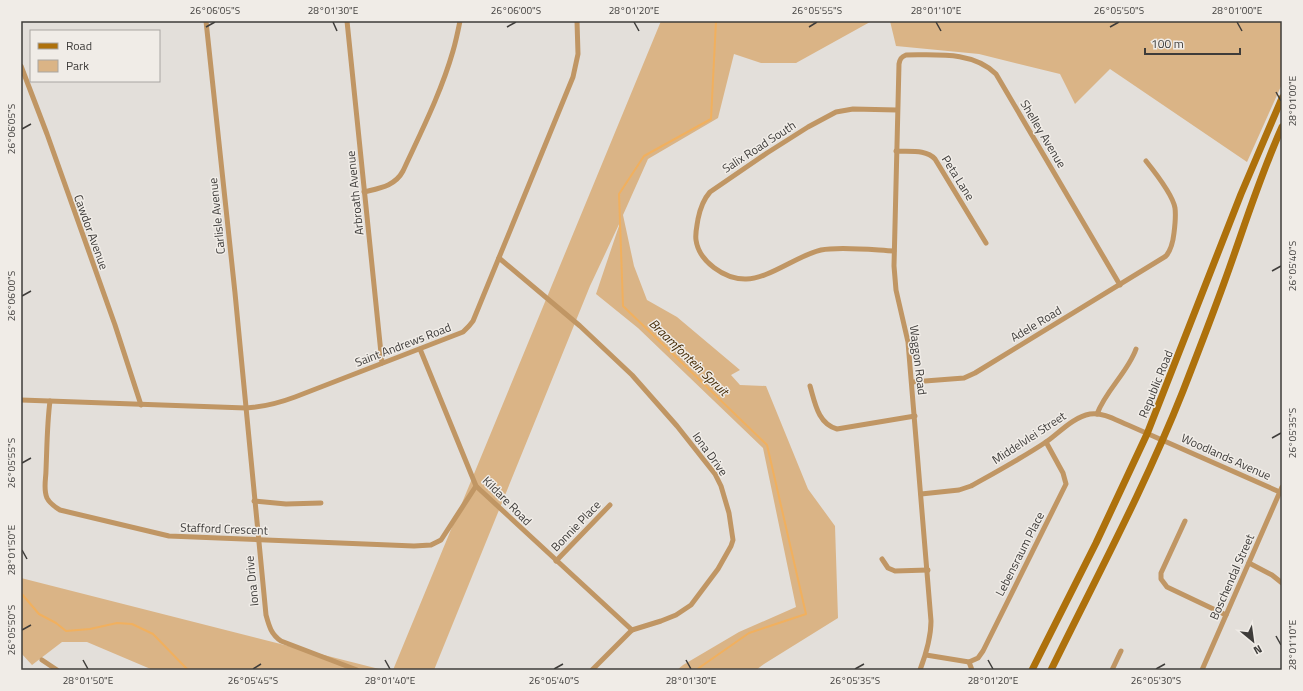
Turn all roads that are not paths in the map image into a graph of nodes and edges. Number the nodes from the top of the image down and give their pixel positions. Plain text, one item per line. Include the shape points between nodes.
1 (206, 21) edge
2 (347, 21) edge
3 (460, 21) edge
4 (576, 21) edge
5 (906, 55) joint
6 (21, 66) edge
7 (1282, 98) edge
8 (898, 110) junction
9 (1282, 127) edge
10 (896, 151) junction
11 (1146, 161) dead end
12 (364, 192) junction
13 (986, 243) dead end
14 (894, 251) junction
15 (499, 258) junction
16 (1120, 285) junction
17 (1136, 349) dead end
18 (420, 350) junction
19 (382, 363) junction
20 (912, 382) junction
21 (810, 386) dead end
22 (21, 400) edge
23 (50, 401) junction
24 (141, 405) junction
25 (246, 408) junction
26 (1097, 414) junction
27 (915, 416) junction
28 (1147, 434) junction
29 (1162, 440) junction
30 (1046, 442) junction
31 (476, 486) junction
32 (1281, 490) edge
33 (921, 494) junction
34 (254, 501) junction
35 (321, 503) dead end
36 (610, 505) dead end
37 (1185, 521) dead end
38 (258, 540) junction
39 (882, 560) dead end
40 (556, 561) junction
41 (1249, 563) junction
42 (928, 570) junction
43 (1282, 583) edge
44 (1226, 615) junction
45 (632, 630) junction
46 (1121, 651) dead end
47 (926, 655) junction
48 (42, 660) dead end
49 (969, 662) junction
50 (57, 670) edge
51 (357, 670) edge
52 (592, 670) edge
53 (920, 670) edge
54 (972, 670) edge
55 (1032, 670) edge
56 (1050, 670) edge
57 (1112, 670) edge
58 (1202, 670) edge

1 - 25 street, Carlisle Avenue
2 - 12 street, Arbroath Avenue
3 - 12 street via 454,50 438,95 400,177 385,187
4 - 15 street, Saint Andrews Road via 578,54 573,77
5 - 8 street, Waggon Road via 900,60
5 - 16 street, Shelley Avenue via 961,57 984,64 996,74
6 - 24 street, Cawdor Avenue via 115,325
7 - 28 main road, Republic Road via 1241,194
8 - 10 street, Waggon Road
8 - 14 street, Salix Road South via 853,109 836,112 808,128 710,192 700,210 696,233 700,253 710,264 727,275 738,278 750,279 761,276 820,250
9 - 29 main road via 1249,209 1196,359
10 - 13 street, Peta Lane via 929,154 935,159
10 - 14 street, Waggon Road
11 - 16 street, Adele Road via 1174,204 1175,228 1168,253
12 - 19 street, Arbroath Avenue
14 - 20 street, Waggon Road via 896,290 908,342
15 - 18 street, Saint Andrews Road via 469,326 457,335
15 - 45 street, Iona Drive via 626,368 677,426 719,480 729,513 733,540 728,554 691,605 676,615
16 - 20 street, Adele Road via 975,373 964,378
17 - 26 street
18 - 19 street, Saint Andrews Road
18 - 31 street, Kildare Road
19 - 25 street, Saint Andrews Road via 273,405
20 - 27 street, Waggon Road
21 - 27 street via 819,414 829,427 836,429
22 - 23 street, Saint Andrews Road
23 - 24 street, Saint Andrews Road
23 - 38 street, Stafford Crescent via 45,486 46,497 54,507 169,536
24 - 25 street, Saint Andrews Road
25 - 34 street, Iona Drive
26 - 28 street
26 - 30 street, Middelvlei Street via 1078,418
27 - 33 street, Waggon Road
28 - 29 street, Woodlands Avenue
28 - 55 main road, Republic Road
29 - 32 street, Woodlands Avenue
29 - 56 main road
30 - 33 street, Middelvlei Street via 971,486 959,490
30 - 49 street, Lebensraum Place via 1063,473 1066,484 983,651 978,658
31 - 38 street, Stafford Crescent via 444,537 431,546
31 - 40 street, Kildare Road
32 - 41 street, Boschendal Street
33 - 42 street, Waggon Road
34 - 35 street via 286,504
34 - 38 street, Iona Drive
36 - 40 street, Bonnie Place
37 - 44 street via 1161,573 1162,582 1167,587
38 - 51 street, Iona Drive via 266,615 272,633 281,641
39 - 42 street via 888,568 896,571
40 - 45 street, Kildare Road
41 - 43 street
41 - 44 street, Boschendal Street
42 - 47 street, Waggon Road via 931,628
44 - 58 street, Boschendal Street
45 - 52 street, Iona Drive
46 - 57 street
47 - 49 street
47 - 53 street, Waggon Road
48 - 50 street
49 - 54 street

